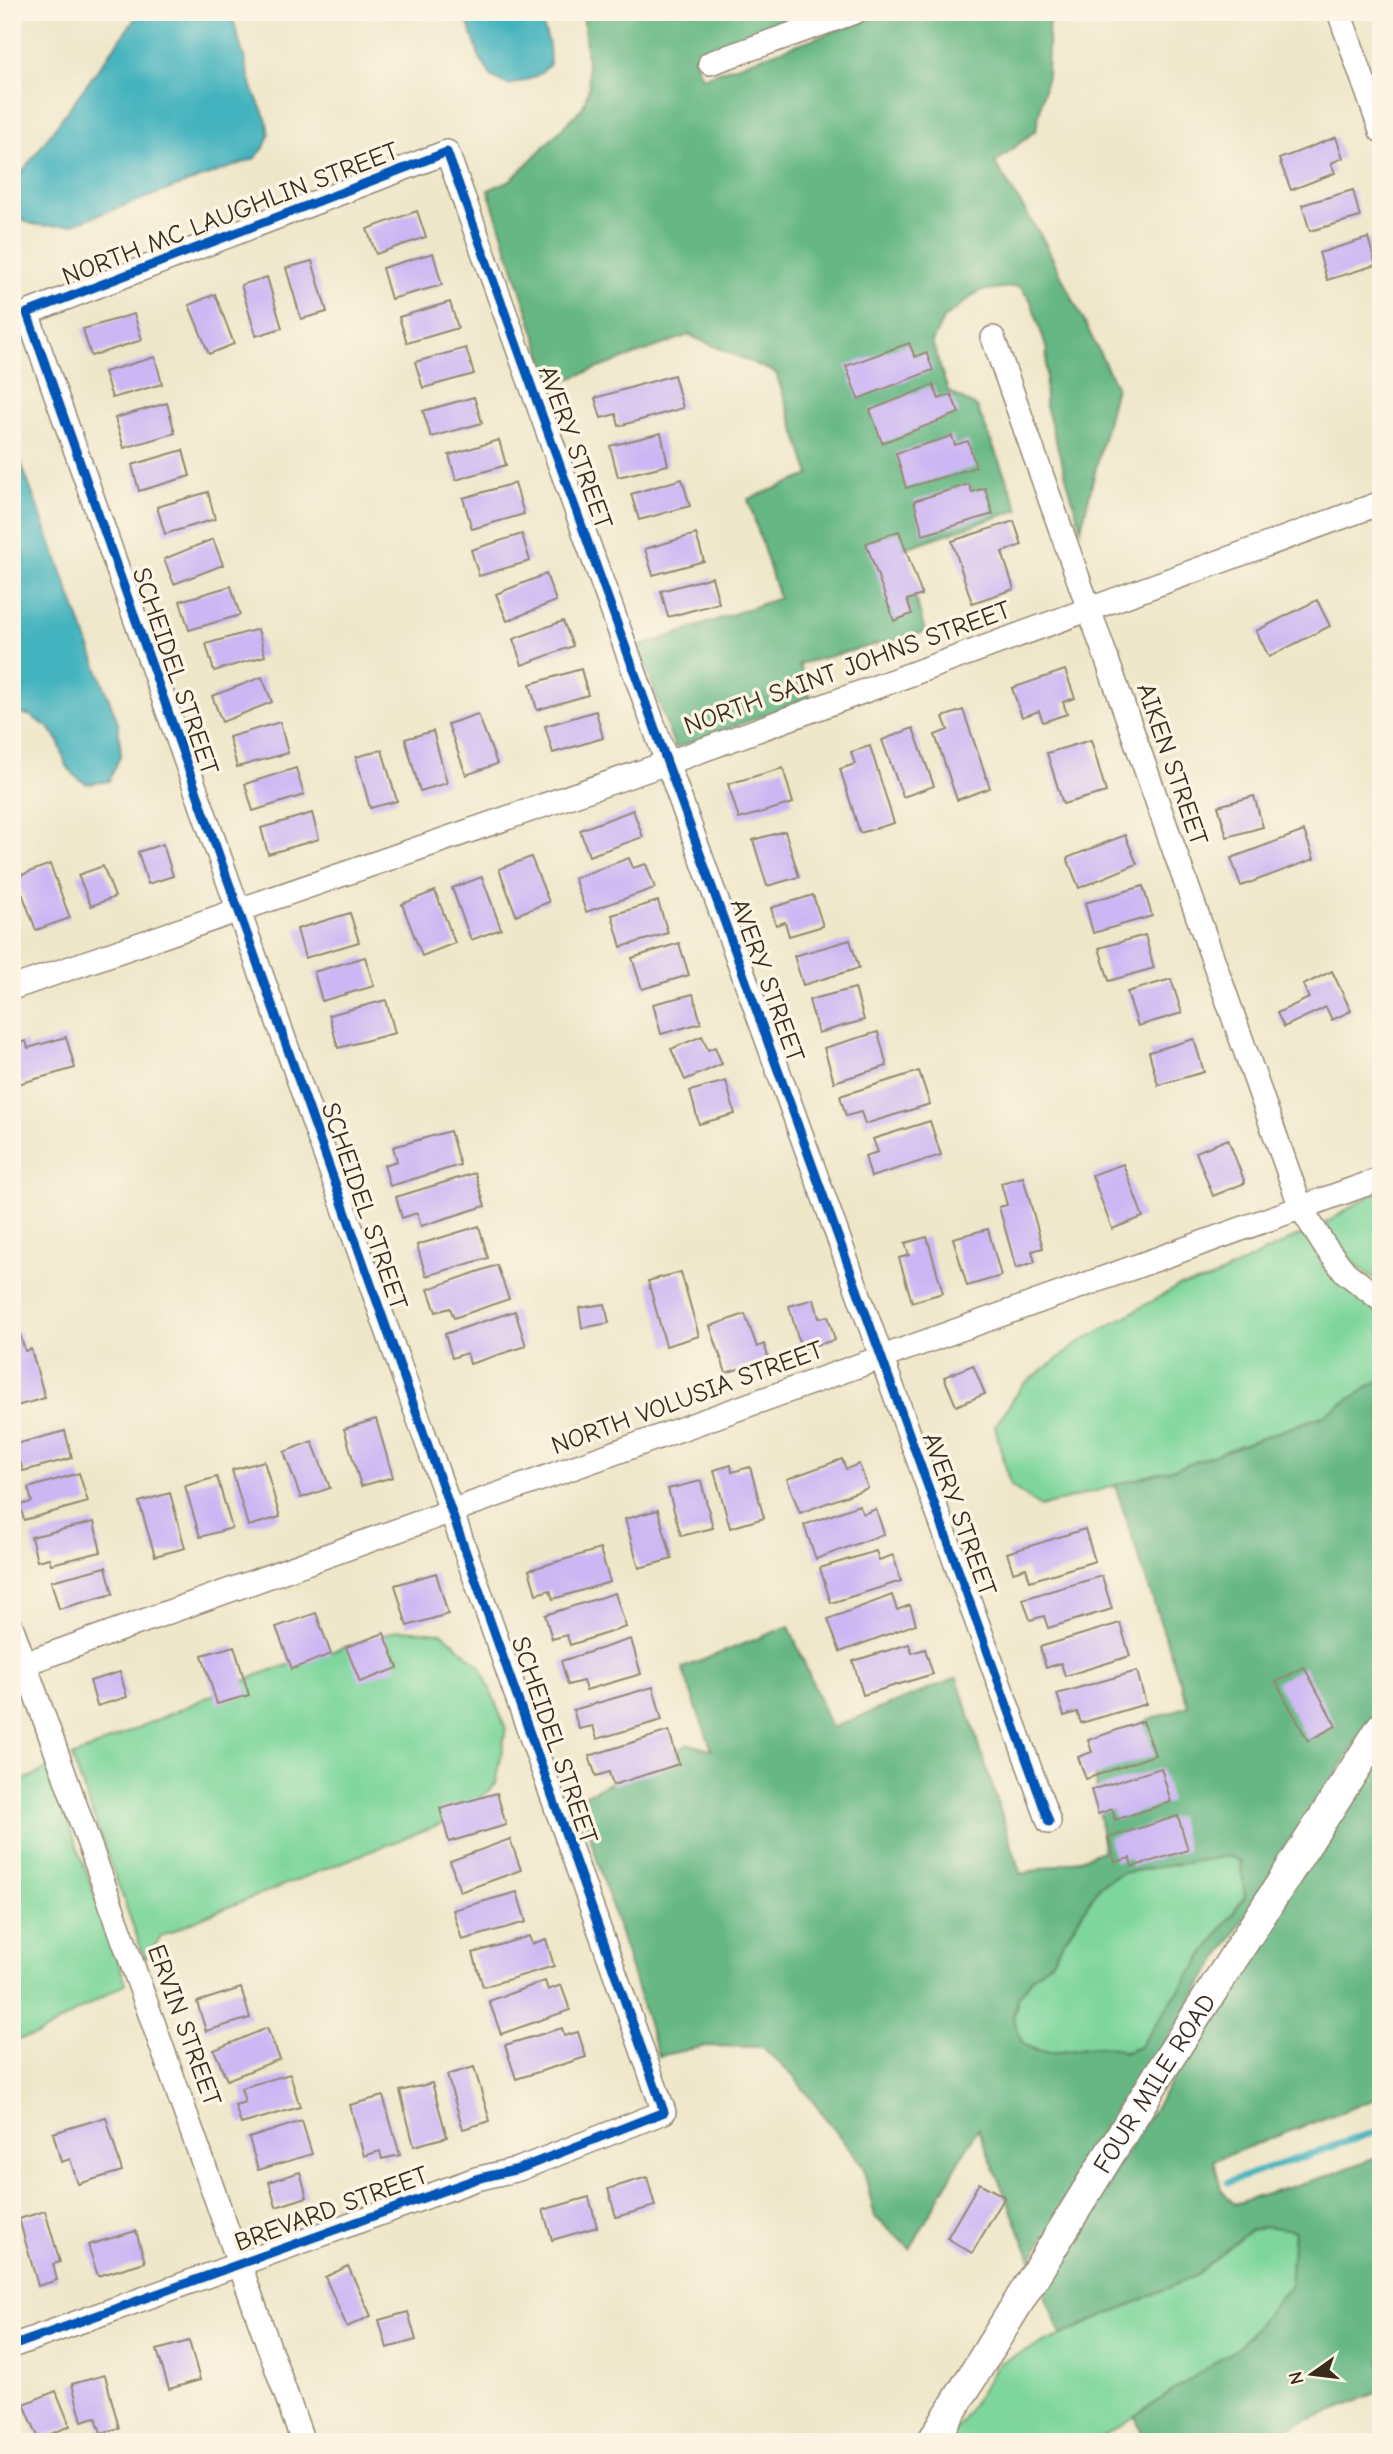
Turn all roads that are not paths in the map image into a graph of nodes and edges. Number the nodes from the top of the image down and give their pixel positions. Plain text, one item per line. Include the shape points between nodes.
1 (855, 12) edge
2 (1339, 12) edge
3 (710, 63) dead end
4 (1381, 131) edge
5 (447, 152) joint
6 (27, 313) joint
7 (993, 338) dead end
8 (1381, 503) edge
9 (1088, 608) junction
10 (667, 763) junction
11 (238, 909) junction
12 (12, 988) edge
13 (1381, 1179) edge
14 (1301, 1208) junction
15 (1381, 1300) edge
16 (881, 1357) junction
17 (451, 1511) junction
18 (12, 1628) edge
19 (19, 1665) edge
20 (1381, 1728) edge
21 (1049, 1822) dead end
22 (664, 2112) joint
23 (239, 2263) junction
24 (12, 2346) edge
25 (303, 2442) edge
26 (932, 2442) edge

1 - 3 street
2 - 4 street
5 - 6 street, NORTH MC LAUGHLIN STREET
5 - 10 street, AVERY STREET
6 - 11 street, SCHEIDEL STREET
7 - 9 street, AIKEN STREET
8 - 9 street, NORTH SAINT JOHNS STREET
9 - 10 street, NORTH SAINT JOHNS STREET
9 - 14 street, AIKEN STREET
10 - 11 street, NORTH SAINT JOHNS STREET
10 - 16 street, AVERY STREET
11 - 12 street, NORTH SAINT JOHNS STREET
11 - 17 street, SCHEIDEL STREET
13 - 14 street, NORTH VOLUSIA STREET
14 - 15 street, AIKEN STREET via 1345,1272
14 - 16 street, NORTH VOLUSIA STREET
16 - 17 street, NORTH VOLUSIA STREET
16 - 21 street, AVERY STREET
17 - 19 street, NORTH VOLUSIA STREET
17 - 22 street, SCHEIDEL STREET
18 - 19 street, ERVIN STREET
19 - 23 street, ERVIN STREET
20 - 26 main road, FOUR MILE ROAD via 1162,2069
22 - 23 street, BREVARD STREET via 519,2169 476,2179
23 - 24 street, BREVARD STREET
23 - 25 street, ERVIN STREET

